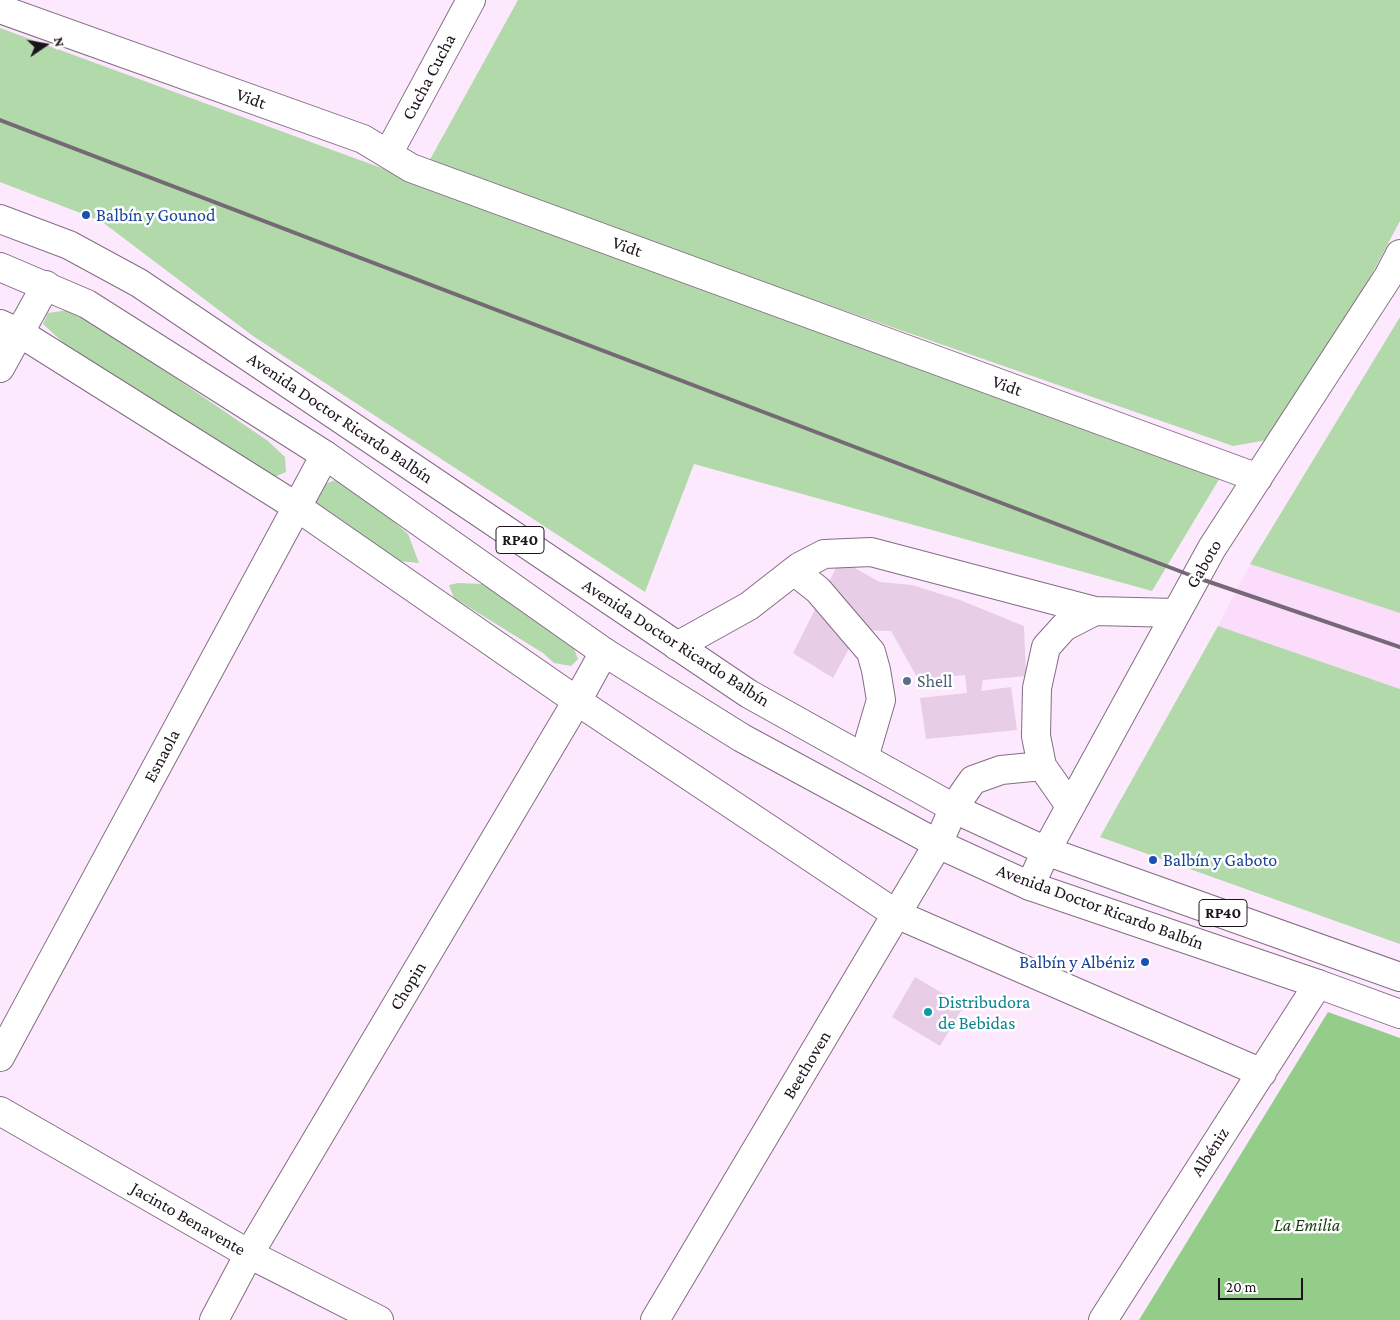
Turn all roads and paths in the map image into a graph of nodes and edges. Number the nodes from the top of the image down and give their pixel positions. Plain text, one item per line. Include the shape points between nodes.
1 (471, 0) edge
2 (0, 9) edge
3 (388, 154) junction
4 (0, 219) edge
5 (0, 267) edge
6 (1396, 271) edge
7 (46, 285) junction
8 (10, 329) edge
9 (0, 368) edge
10 (325, 455) junction
11 (1258, 478) junction
12 (297, 507) junction
13 (794, 571) junction
14 (1095, 611) junction
15 (1176, 613) junction
16 (677, 646) junction
17 (604, 652) junction
18 (577, 701) junction
19 (864, 758) junction
20 (1042, 766) junction
21 (1070, 806) junction
22 (954, 808) junction
23 (938, 844) junction
24 (1046, 851) junction
25 (1030, 886) junction
26 (896, 914) junction
27 (1400, 977) edge
28 (1318, 984) junction
29 (1400, 1014) edge
30 (0, 1057) edge
31 (1262, 1072) junction
32 (0, 1111) edge
33 (249, 1254) junction
34 (214, 1320) edge
35 (379, 1320) edge
36 (655, 1320) edge
37 (1103, 1320) edge

1 - 3 street, Cucha Cucha
2 - 3 street, Vidt via 363,138
3 - 11 street, Vidt via 420,171
4 - 16 street, Avenida Doctor Ricardo Balbín / RP40 via 69,245 139,283
5 - 7 street, Avenida Doctor Ricardo Balbín / RP40
6 - 11 street, Gaboto
7 - 8 street
7 - 10 street, Avenida Doctor Ricardo Balbín / RP40 via 87,304
8 - 9 street
8 - 12 street
10 - 12 street, Esnaola
10 - 17 street, Avenida Doctor Ricardo Balbín / RP40
11 - 15 street, Gaboto via 1212,548
12 - 18 street
12 - 30 street, Esnaola
13 - 14 street via 824,554 871,552
13 - 16 street via 749,606
13 - 19 street via 818,590 871,652 881,700
14 - 15 street
14 - 20 street via 1064,627 1046,647 1037,688 1036,736
15 - 21 street, Gaboto
16 - 19 street, Avenida Doctor Ricardo Balbín / RP40 via 749,694
17 - 18 street, Chopin
17 - 23 street, Avenida Doctor Ricardo Balbín / RP40 via 742,738
18 - 26 street
18 - 33 street, Chopin
19 - 22 street, Avenida Doctor Ricardo Balbín / RP40
20 - 21 street
20 - 22 street, Beethoven via 1000,770 973,780
21 - 24 street, Gaboto
22 - 23 street, Beethoven
22 - 24 street, Avenida Doctor Ricardo Balbín / RP40
23 - 25 street, Avenida Doctor Ricardo Balbín / RP40
23 - 26 street, Beethoven
24 - 25 street, Gaboto
24 - 27 street, Avenida Doctor Ricardo Balbín / RP40
25 - 28 street, Avenida Doctor Ricardo Balbín / RP40
26 - 31 street
26 - 36 street, Beethoven
28 - 29 street, Avenida Doctor Ricardo Balbín / RP40
28 - 31 street, Albéniz
31 - 37 street, Albéniz
32 - 33 street, Jacinto Benavente
33 - 34 street, Chopin
33 - 35 street, Jacinto Benavente

